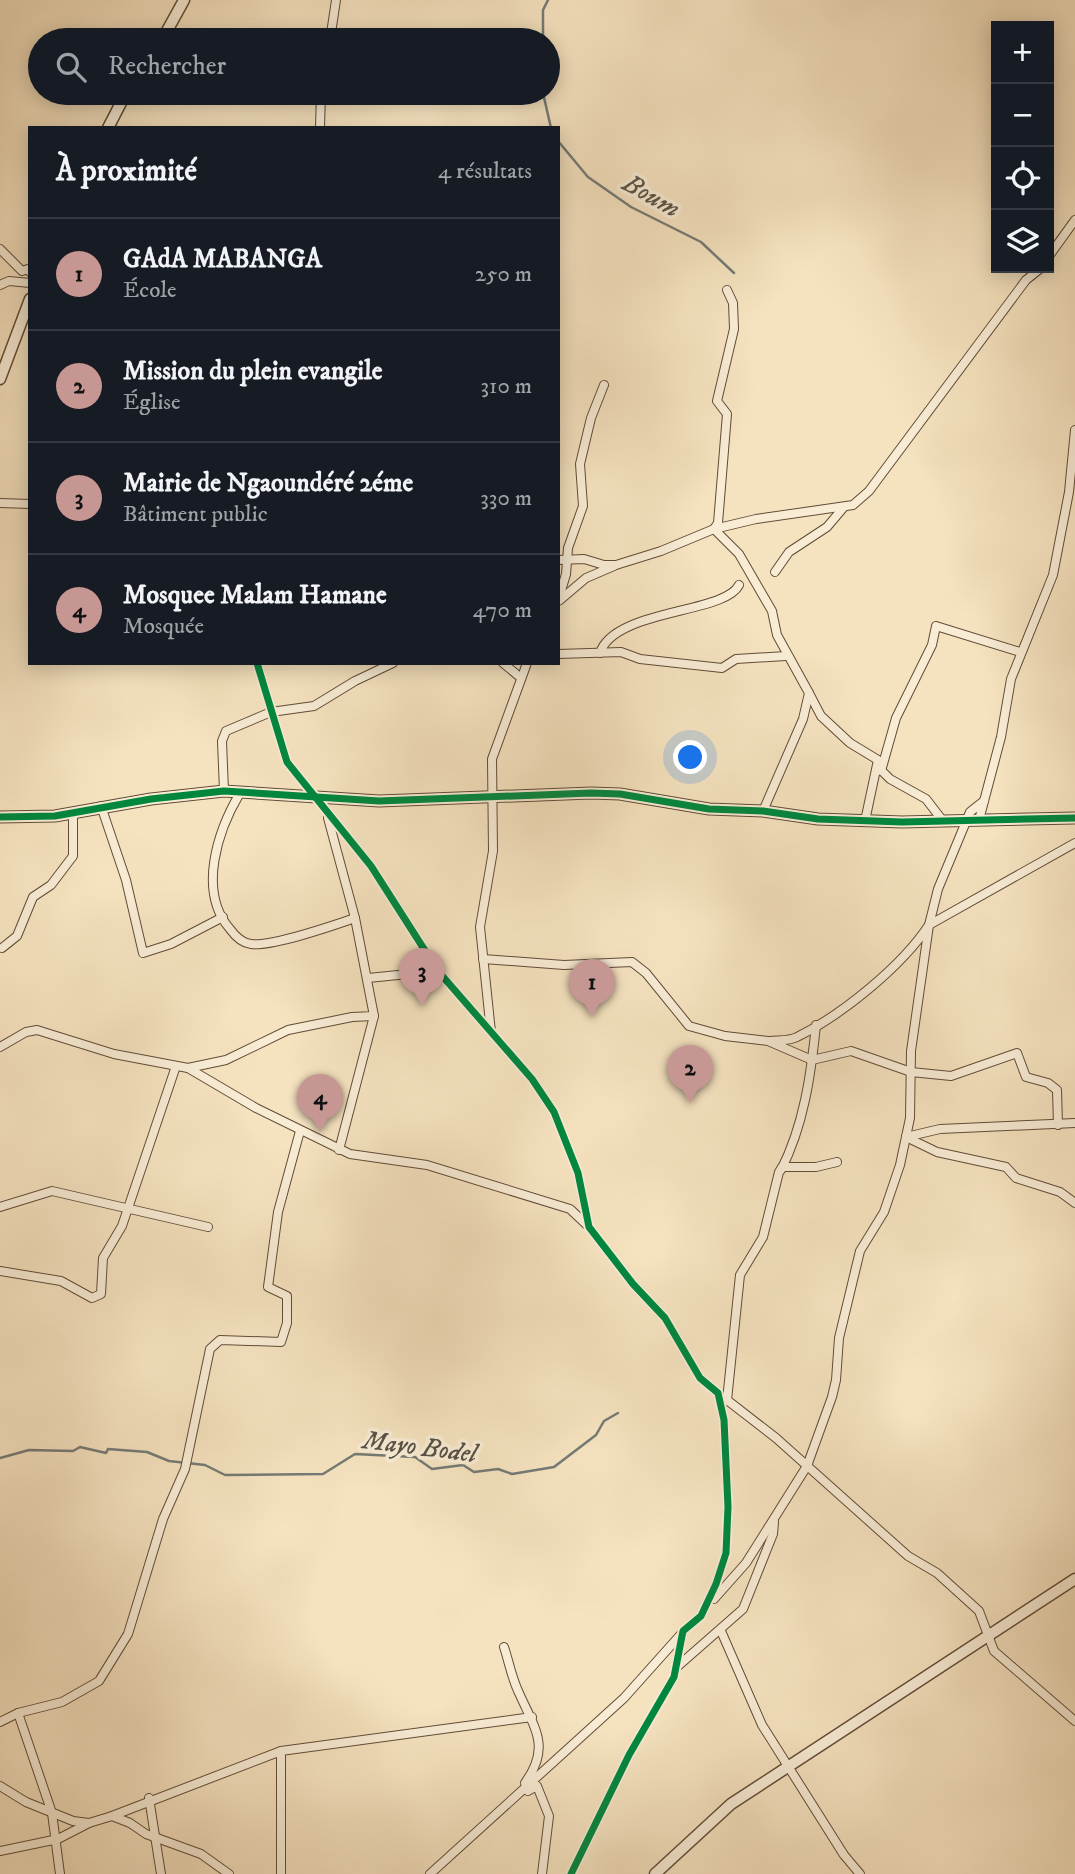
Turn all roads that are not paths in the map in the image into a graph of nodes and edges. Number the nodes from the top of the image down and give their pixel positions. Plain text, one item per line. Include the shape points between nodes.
1 (184, 0) edge
2 (336, 0) edge
3 (169, 28) edge
4 (332, 28) edge
5 (120, 105) edge
6 (321, 105) edge
7 (109, 126) edge
8 (320, 126) edge
9 (1075, 220) edge
10 (0, 249) edge
11 (1054, 249) edge
12 (28, 269) edge
13 (1036, 273) edge
14 (28, 283) edge
15 (0, 285) edge
16 (727, 290) dead end
17 (28, 304) edge
18 (0, 379) edge
19 (604, 385) dead end
20 (1075, 430) edge
21 (0, 503) edge
22 (28, 504) edge
23 (844, 507) junction
24 (714, 529) junction
25 (563, 560) edge
26 (616, 565) junction
27 (775, 572) dead end
28 (560, 585) edge
29 (739, 585) dead end
30 (560, 599) edge
31 (1020, 652) junction
32 (600, 653) junction
33 (560, 654) edge
34 (786, 656) junction
35 (258, 665) edge
36 (389, 665) edge
37 (506, 665) edge
38 (526, 665) edge
39 (521, 677) junction
40 (808, 693) junction
41 (271, 712) junction
42 (880, 769) junction
43 (224, 791) junction
44 (240, 793) junction
45 (490, 795) junction
46 (314, 798) junction
47 (101, 806) junction
48 (764, 811) junction
49 (73, 813) junction
50 (328, 815) junction
51 (0, 817) edge
52 (1075, 818) edge
53 (973, 820) junction
54 (865, 821) junction
55 (943, 821) junction
56 (1075, 843) edge
57 (223, 917) junction
58 (355, 918) junction
59 (929, 925) junction
60 (2, 948) dead end
61 (483, 959) junction
62 (438, 971) junction
63 (368, 978) junction
64 (374, 1016) junction
65 (816, 1025) junction
66 (491, 1032) junction
67 (768, 1041) junction
68 (0, 1047) edge
69 (812, 1060) junction
70 (176, 1066) junction
71 (188, 1069) junction
72 (911, 1072) junction
73 (1075, 1123) edge
74 (1058, 1125) junction
75 (300, 1132) junction
76 (906, 1137) junction
77 (339, 1150) junction
78 (837, 1162) dead end
79 (779, 1172) junction
80 (1075, 1203) edge
81 (0, 1207) edge
82 (126, 1209) junction
83 (208, 1227) dead end
84 (589, 1227) junction
85 (0, 1271) edge
86 (718, 1392) junction
87 (727, 1400) junction
88 (807, 1466) junction
89 (774, 1520) junction
90 (1075, 1579) edge
91 (709, 1604) junction
92 (721, 1631) junction
93 (683, 1632) junction
94 (988, 1634) junction
95 (504, 1647) dead end
96 (678, 1666) junction
97 (18, 1713) junction
98 (532, 1717) junction
99 (1075, 1721) edge
100 (0, 1722) edge
101 (281, 1751) junction
102 (790, 1767) junction
103 (0, 1786) edge
104 (149, 1798) junction
105 (515, 1799) junction
106 (52, 1814) junction
107 (112, 1816) junction
108 (89, 1823) junction
109 (156, 1838) junction
110 (58, 1839) junction
111 (0, 1851) edge
112 (60, 1874) edge
113 (161, 1874) edge
114 (229, 1874) edge
115 (281, 1874) edge
116 (430, 1874) edge
117 (542, 1874) edge
118 (571, 1874) edge
119 (655, 1874) edge
120 (860, 1874) edge

1 - 3 street
2 - 4 street
5 - 7 street
6 - 8 street
9 - 11 street
10 - 12 street via 22,271
13 - 23 street via 869,491
14 - 15 street
16 - 24 street via 733,303 734,329 718,401 727,414
17 - 18 street
19 - 25 street via 580,464 583,506
20 - 31 street via 1053,575
21 - 22 street
23 - 24 street
23 - 27 street via 827,527 789,552
24 - 26 street
24 - 34 street via 739,554 772,611
25 - 26 street
25 - 28 street
26 - 30 street via 586,578
29 - 32 street via 704,607 664,612 636,624 608,639
31 - 42 street via 936,626
31 - 53 street via 984,801 974,806
32 - 33 street
32 - 34 street via 621,652 640,659 722,668 736,659
34 - 40 street
35 - 41 street
36 - 41 street via 314,706
37 - 39 street
38 - 39 street
39 - 45 street via 492,759
40 - 42 street via 821,716 850,743 878,760
40 - 48 street via 803,719
41 - 43 street via 222,734
41 - 46 street via 287,762
42 - 54 street
42 - 55 street via 926,799
43 - 44 street
43 - 47 street
44 - 46 street
44 - 57 street via 225,819 214,861 214,884
45 - 46 street via 379,801
45 - 48 street via 620,794 709,809
45 - 61 street via 493,851 480,927
46 - 50 street
47 - 49 street
47 - 57 street via 126,880 143,953
48 - 54 street
49 - 51 street
49 - 60 street via 73,856 51,885 33,897 17,936
50 - 58 street
50 - 62 street via 371,866
52 - 53 street
53 - 55 street
53 - 59 street via 947,862
54 - 55 street
56 - 59 street
57 - 58 street via 238,939 251,944
58 - 63 street
59 - 65 street via 915,946 867,991
59 - 72 street
61 - 66 street
61 - 67 street via 564,965 632,962 689,1026
62 - 63 street
62 - 66 street
63 - 64 street
64 - 71 street via 288,1030 226,1060
64 - 77 street
65 - 67 street via 795,1039
65 - 69 street
66 - 84 street via 554,1112 578,1173
67 - 69 street
68 - 70 street via 37,1030 114,1054
69 - 72 street via 851,1051
69 - 79 street via 796,1141
70 - 71 street
70 - 82 street
71 - 75 street
72 - 74 street via 951,1076 1017,1052 1026,1077 1057,1090
72 - 76 street
73 - 74 street
74 - 76 street via 940,1129
75 - 77 street
75 - 97 street via 278,1212 268,1287 286,1296 281,1342 220,1340 210,1349 185,1468 163,1519 128,1634 99,1681 62,1702
76 - 80 street via 937,1152 1006,1167 1016,1178 1060,1192
76 - 88 street via 884,1212 860,1251 839,1338 836,1380
77 - 84 street via 427,1165 507,1189 570,1209
78 - 79 street via 782,1167
79 - 87 street via 763,1237 740,1275
81 - 82 street via 52,1191
82 - 83 street
82 - 85 street via 122,1226 103,1258 98,1297 61,1280
84 - 86 street via 665,1318 700,1378
86 - 87 street
86 - 91 street via 724,1420 728,1507 726,1553
87 - 88 street
88 - 89 street
88 - 94 street via 908,1556 937,1573 979,1611
89 - 91 street via 746,1563
89 - 92 street via 773,1534 743,1609
90 - 94 street
91 - 93 street
92 - 96 street
92 - 102 street via 762,1725
93 - 96 street
93 - 105 street via 624,1698
94 - 99 street via 994,1651
94 - 102 street
95 - 98 street
96 - 118 street
97 - 100 street
97 - 106 street
98 - 101 street
98 - 105 street via 537,1766
101 - 104 street
101 - 115 street
102 - 119 street via 732,1804
102 - 120 street
103 - 106 street
104 - 107 street
104 - 109 street
105 - 116 street
105 - 117 street via 537,1786 549,1816
106 - 108 street
106 - 110 street
107 - 108 street
107 - 109 street
108 - 110 street
109 - 113 street
109 - 114 street via 201,1854
110 - 111 street
110 - 112 street

